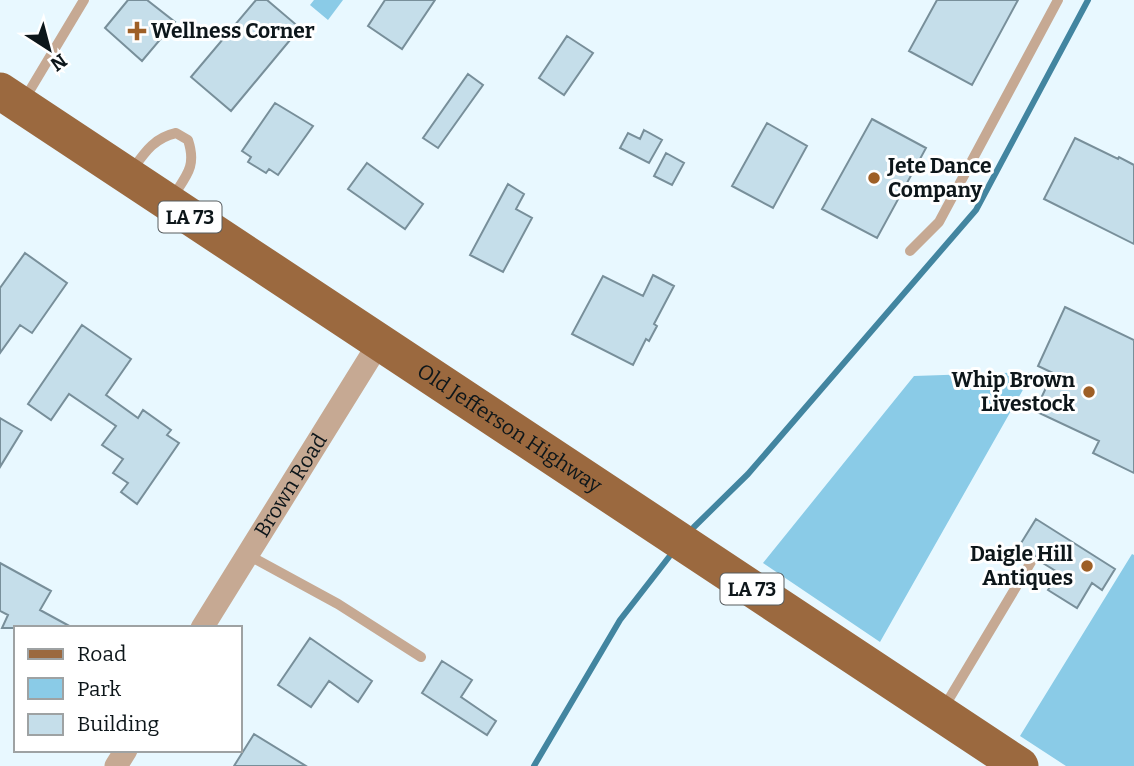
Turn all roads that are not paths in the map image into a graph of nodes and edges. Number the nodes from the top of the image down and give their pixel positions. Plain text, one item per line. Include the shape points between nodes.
1 (83, 0) edge
2 (1058, 0) edge
3 (10, 98) edge
4 (128, 176) junction
5 (168, 203) junction
6 (910, 251) dead end
7 (379, 343) junction
8 (248, 555) junction
9 (1031, 562) dead end
10 (203, 626) edge
11 (421, 657) dead end
12 (940, 714) junction
13 (1020, 766) edge

1 - 3 lane
2 - 6 lane via 939,222
3 - 4 main road, Old Jefferson Highway / LA 73
4 - 5 main road, Old Jefferson Highway / LA 73
4 - 5 lane via 163,136 176,133 188,140 193,155 190,171
5 - 7 main road, Old Jefferson Highway / LA 73
7 - 8 street, Brown Road
7 - 12 main road, Old Jefferson Highway / LA 73
8 - 10 street, Brown Road
8 - 11 lane via 338,604
9 - 12 lane
12 - 13 main road, Old Jefferson Highway / LA 73

